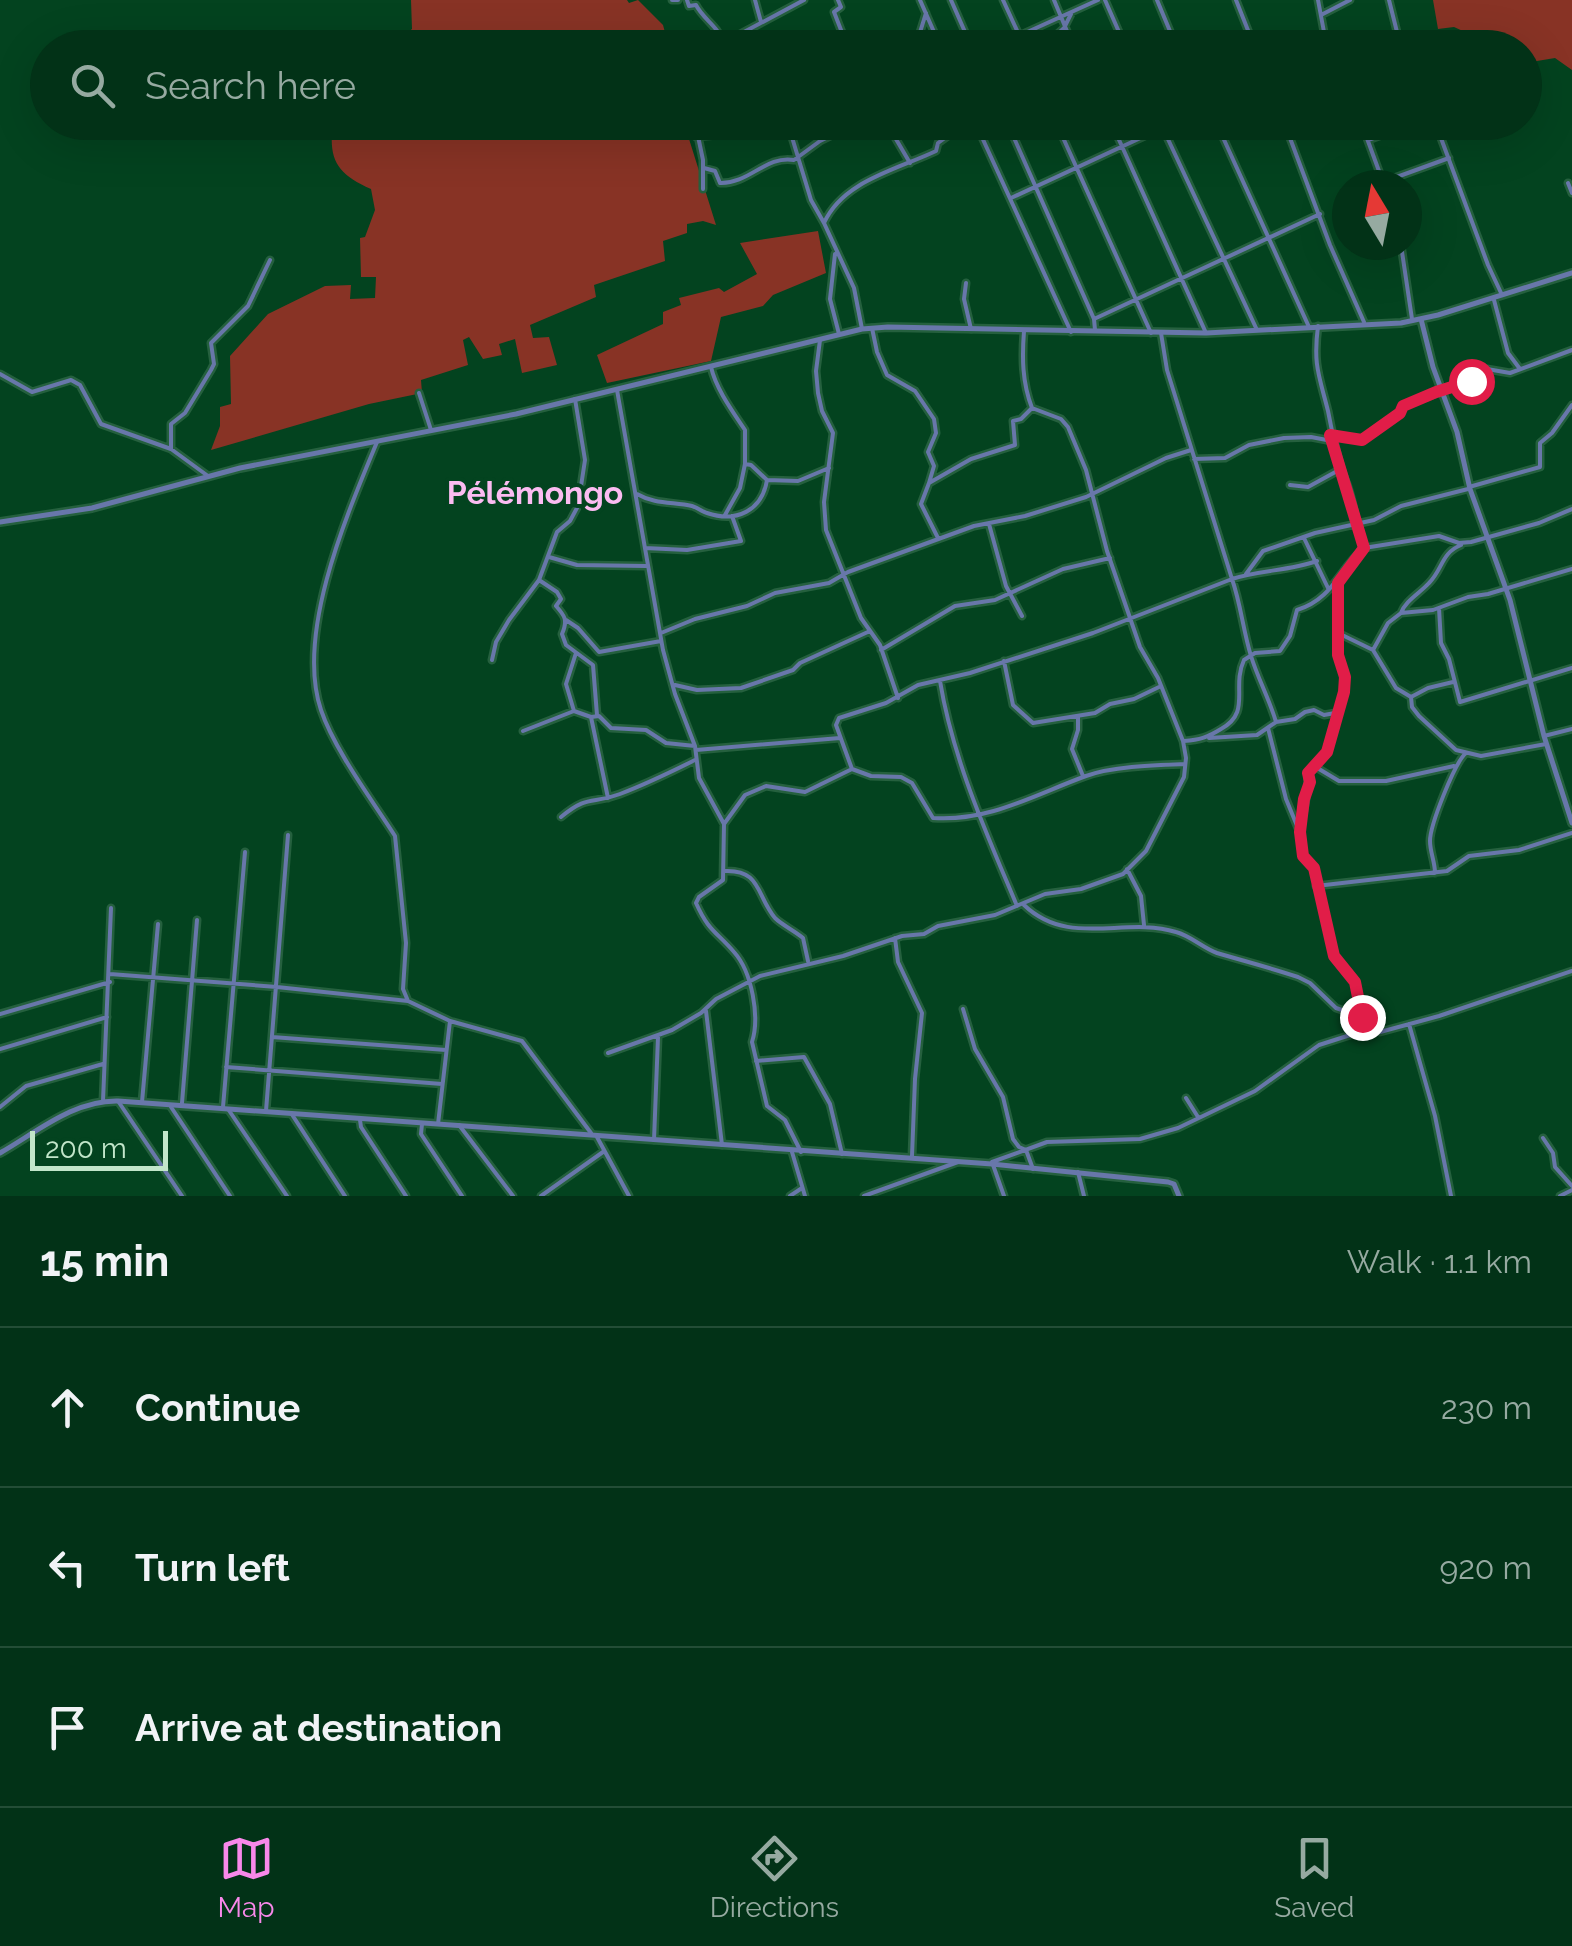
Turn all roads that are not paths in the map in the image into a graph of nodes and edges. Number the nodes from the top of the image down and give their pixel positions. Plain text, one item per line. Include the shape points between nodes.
1 (687, 0) edge
2 (755, 0) edge
3 (804, 0) edge
4 (838, 0) edge
5 (920, 0) edge
6 (951, 0) edge
7 (1003, 0) edge
8 (1054, 0) edge
9 (1101, 0) edge
10 (1157, 0) edge
11 (1236, 0) edge
12 (1318, 0) edge
13 (1350, 0) edge
14 (1390, 0) edge
15 (1073, 12) junction
16 (926, 13) junction
17 (1322, 15) junction
18 (1062, 16) junction
19 (761, 22) junction
20 (1064, 28) joint
21 (718, 30) edge
22 (744, 30) edge
23 (841, 30) edge
24 (921, 30) edge
25 (933, 30) edge
26 (964, 30) edge
27 (1018, 30) edge
28 (1031, 30) edge
29 (1117, 30) edge
30 (1170, 30) edge
31 (1247, 30) edge
32 (1324, 30) edge
33 (1396, 30) edge
34 (697, 140) edge
35 (793, 140) edge
36 (825, 140) edge
37 (897, 140) edge
38 (942, 140) edge
39 (983, 140) edge
40 (1014, 140) edge
41 (1065, 140) edge
42 (1119, 140) edge
43 (1133, 140) edge
44 (1168, 140) edge
45 (1224, 140) edge
46 (1291, 140) edge
47 (1368, 140) edge
48 (1442, 140) edge
49 (1122, 146) junction
50 (798, 155) junction
51 (1448, 158) junction
52 (910, 163) junction
53 (1078, 166) junction
54 (704, 168) junction
55 (1379, 170) edge
56 (1418, 170) edge
57 (1568, 183) dead end
58 (1034, 187) junction
59 (703, 189) dead end
60 (1572, 193) edge
61 (1010, 198) junction
62 (1320, 214) junction
63 (824, 223) junction
64 (1269, 240) junction
65 (836, 254) junction
66 (270, 260) dead end
67 (1224, 260) junction
68 (1403, 260) edge
69 (1572, 273) edge
70 (1181, 280) junction
71 (966, 283) dead end
72 (1502, 295) junction
73 (1493, 298) junction
74 (1138, 299) junction
75 (1094, 319) junction
76 (1421, 320) junction
77 (1412, 321) junction
78 (1364, 322) junction
79 (1309, 326) junction
80 (1318, 326) junction
81 (872, 328) junction
82 (862, 329) junction
83 (970, 329) junction
84 (1024, 330) junction
85 (1257, 330) junction
86 (1071, 332) junction
87 (1095, 332) junction
88 (1151, 333) junction
89 (1161, 333) junction
90 (1206, 333) junction
91 (839, 334) junction
92 (820, 340) junction
93 (1572, 350) edge
94 (711, 366) junction
95 (1520, 369) junction
96 (0, 374) edge
97 (617, 390) junction
98 (1442, 391) junction
99 (419, 393) dead end
100 (575, 399) junction
101 (1572, 405) edge
102 (1032, 408) junction
103 (431, 430) junction
104 (1331, 438) junction
105 (378, 442) junction
106 (171, 449) junction
107 (1190, 450) junction
108 (1194, 458) junction
109 (745, 464) junction
110 (829, 468) junction
111 (1340, 470) junction
112 (208, 476) junction
113 (767, 480) junction
114 (929, 483) junction
115 (1290, 486) dead end
116 (1470, 488) junction
117 (637, 494) junction
118 (1092, 494) junction
119 (1572, 509) edge
120 (728, 515) junction
121 (0, 522) edge
122 (988, 524) junction
123 (1356, 524) junction
124 (1304, 538) junction
125 (1486, 539) junction
126 (940, 540) junction
127 (1464, 544) junction
128 (645, 548) junction
129 (1364, 548) junction
130 (549, 557) junction
131 (1110, 558) junction
132 (1317, 561) junction
133 (646, 566) junction
134 (1572, 569) edge
135 (1246, 574) junction
136 (844, 576) junction
137 (1232, 579) junction
138 (539, 580) junction
139 (1338, 583) junction
140 (1504, 588) junction
141 (1329, 589) junction
142 (1010, 593) junction
143 (1439, 608) junction
144 (1402, 613) junction
145 (1022, 616) dead end
146 (1130, 617) junction
147 (566, 620) junction
148 (870, 630) junction
149 (660, 633) junction
150 (1338, 633) junction
151 (661, 641) junction
152 (881, 650) junction
153 (1373, 650) junction
154 (576, 653) junction
155 (1251, 656) junction
156 (492, 660) dead end
157 (1004, 661) junction
158 (1572, 668) edge
159 (1529, 679) junction
160 (940, 681) junction
161 (1456, 682) junction
162 (674, 684) junction
163 (1160, 686) junction
164 (1411, 697) junction
165 (898, 698) junction
166 (574, 711) junction
167 (1336, 713) junction
168 (594, 716) junction
169 (1078, 717) junction
170 (1276, 722) junction
171 (1268, 728) junction
172 (1572, 728) edge
173 (523, 731) dead end
174 (1544, 736) junction
175 (840, 738) junction
176 (1209, 738) junction
177 (1183, 742) junction
178 (1546, 744) junction
179 (696, 748) junction
180 (1469, 752) junction
181 (695, 760) junction
182 (1185, 764) junction
183 (1314, 766) junction
184 (1454, 766) junction
185 (852, 769) junction
186 (1084, 776) junction
187 (608, 798) junction
188 (979, 816) junction
189 (561, 817) dead end
190 (1572, 823) edge
191 (724, 824) junction
192 (1300, 832) junction
193 (1572, 832) edge
194 (288, 835) dead end
195 (245, 852) dead end
196 (1127, 869) junction
197 (724, 872) junction
198 (1435, 873) junction
199 (1316, 886) junction
200 (1020, 905) junction
201 (111, 908) dead end
202 (197, 920) dead end
203 (158, 924) dead end
204 (1144, 925) junction
205 (896, 938) junction
206 (808, 963) junction
207 (1572, 970) edge
208 (110, 974) junction
209 (153, 978) junction
210 (747, 981) junction
211 (110, 982) junction
212 (193, 982) junction
213 (233, 985) junction
214 (276, 987) junction
215 (408, 1002) junction
216 (963, 1008) dead end
217 (706, 1010) junction
218 (0, 1014) edge
219 (107, 1017) junction
220 (1362, 1017) junction
221 (450, 1021) junction
222 (1409, 1024) junction
223 (1369, 1029) junction
224 (272, 1037) junction
225 (658, 1037) junction
226 (0, 1050) edge
227 (446, 1050) junction
228 (608, 1054) dead end
229 (756, 1061) junction
230 (103, 1064) junction
231 (226, 1067) junction
232 (269, 1071) junction
233 (442, 1084) junction
234 (1186, 1098) dead end
235 (103, 1100) junction
236 (118, 1100) junction
237 (142, 1102) junction
238 (168, 1103) junction
239 (182, 1103) junction
240 (0, 1106) edge
241 (225, 1107) junction
242 (266, 1111) junction
243 (291, 1113) junction
244 (1198, 1118) junction
245 (360, 1120) junction
246 (422, 1124) junction
247 (438, 1124) junction
248 (459, 1126) junction
249 (596, 1137) junction
250 (1543, 1138) dead end
251 (654, 1140) junction
252 (722, 1145) junction
253 (1026, 1150) junction
254 (0, 1152) edge
255 (603, 1152) junction
256 (792, 1152) junction
257 (802, 1152) junction
258 (842, 1154) junction
259 (912, 1159) junction
260 (958, 1162) junction
261 (992, 1164) junction
262 (1034, 1170) junction
263 (1078, 1172) junction
264 (802, 1188) junction
265 (1572, 1188) edge
266 (182, 1196) edge
267 (230, 1196) edge
268 (287, 1196) edge
269 (345, 1196) edge
270 (406, 1196) edge
271 (462, 1196) edge
272 (513, 1196) edge
273 (542, 1196) edge
274 (629, 1196) edge
275 (790, 1196) edge
276 (805, 1196) edge
277 (864, 1196) edge
278 (1004, 1196) edge
279 (1084, 1196) edge
280 (1180, 1196) edge
281 (1451, 1196) edge
282 (1560, 1196) edge

1 - 21 street
2 - 19 street
3 - 19 street
4 - 23 street via 834,12
5 - 16 street
6 - 26 street
7 - 27 street
8 - 18 street
9 - 15 street
9 - 29 street
10 - 30 street
11 - 31 street
12 - 17 street
13 - 17 street
14 - 33 street
15 - 18 street
15 - 20 street
16 - 24 street
16 - 25 street
17 - 32 street
18 - 20 street
18 - 28 street
19 - 22 street
34 - 54 street
35 - 50 street
36 - 50 street
37 - 52 street
38 - 52 street via 936,151
39 - 61 street
40 - 58 street
41 - 53 street
42 - 49 street
43 - 49 street
44 - 67 street
45 - 64 street
46 - 62 street
47 - 55 street
48 - 51 street
49 - 53 street
49 - 70 street
50 - 54 street via 724,185
50 - 63 street
51 - 56 street
51 - 72 street
52 - 63 street via 855,187 830,208
53 - 58 street
53 - 74 street
54 - 59 street
57 - 60 street
58 - 61 street
58 - 75 street
61 - 86 street
62 - 64 street
62 - 78 street
63 - 65 street
64 - 67 street
64 - 79 street
65 - 82 street via 854,288
65 - 91 street via 830,299
66 - 106 street via 248,306 212,343 214,364 171,424
67 - 70 street
67 - 85 street
68 - 77 street
69 - 72 street
70 - 74 street
70 - 90 street
71 - 83 street
72 - 73 street
73 - 76 street
73 - 95 street via 1508,353
74 - 75 street
74 - 88 street
75 - 87 street
76 - 77 street
76 - 98 street
77 - 78 street
78 - 80 street
79 - 80 street
79 - 85 street
80 - 104 street via 1315,366
81 - 82 street
81 - 83 street
81 - 114 street via 887,375 915,390 936,424
82 - 91 street
83 - 84 street
84 - 86 street
84 - 102 street
85 - 90 street
86 - 87 street
87 - 88 street
88 - 89 street
89 - 90 street
89 - 107 street
91 - 92 street
92 - 94 street
92 - 110 street via 816,372 832,433
93 - 95 street
94 - 97 street
94 - 109 street via 745,430
95 - 98 street via 1487,369
96 - 106 street via 32,392 71,380 101,424
97 - 100 street
97 - 117 street
98 - 104 street via 1403,406 1362,440
98 - 116 street
99 - 103 street
100 - 103 street
100 - 130 street via 585,460 580,501 557,532
101 - 116 street via 1540,444 1540,467
102 - 114 street via 1014,421 1015,445
102 - 118 street via 1065,422
103 - 105 street
104 - 108 street via 1284,438 1224,458
104 - 111 street
105 - 112 street
105 - 215 street via 340,534 319,617 316,670 326,722 396,836
106 - 112 street
107 - 108 street
107 - 118 street
108 - 137 street
109 - 113 street
109 - 120 street
110 - 113 street via 798,481
110 - 136 street via 823,515
111 - 115 street via 1308,487
111 - 123 street
112 - 121 street via 92,508
113 - 120 street via 752,510
114 - 126 street via 921,504
116 - 123 street
116 - 125 street
117 - 120 street
117 - 128 street
118 - 122 street
118 - 131 street
119 - 125 street
120 - 128 street via 741,541
122 - 126 street
122 - 142 street
123 - 124 street
123 - 129 street
124 - 132 street
124 - 135 street via 1264,550
125 - 127 street
125 - 140 street
126 - 136 street
127 - 129 street via 1439,536
127 - 144 street via 1444,556 1437,574
128 - 133 street
129 - 139 street
130 - 133 street via 577,565
130 - 138 street
131 - 142 street via 1063,569
131 - 146 street
132 - 135 street
132 - 141 street
133 - 149 street
134 - 140 street
135 - 137 street
136 - 148 street
136 - 149 street via 774,592
137 - 146 street
137 - 155 street
138 - 147 street via 562,599 556,606
138 - 156 street via 508,620
139 - 141 street
139 - 150 street
140 - 143 street
140 - 159 street
141 - 155 street via 1297,610 1280,651
142 - 145 street
142 - 152 street via 955,606
143 - 144 street
143 - 161 street via 1441,643
144 - 153 street
146 - 157 street
146 - 163 street
147 - 151 street via 599,652
147 - 154 street via 562,634
148 - 152 street
148 - 162 street via 749,686 697,690
149 - 151 street
150 - 153 street
150 - 167 street via 1345,677
151 - 162 street
152 - 165 street
153 - 164 street via 1396,688
154 - 166 street via 566,684
154 - 168 street via 592,665
155 - 170 street
155 - 176 street via 1240,670 1236,718
157 - 160 street
157 - 169 street via 1013,706 1027,720
158 - 159 street
159 - 161 street via 1460,702
159 - 174 street
160 - 165 street
160 - 188 street via 948,730
161 - 164 street
162 - 179 street
163 - 169 street
163 - 177 street
164 - 180 street via 1428,726 1456,750
165 - 175 street via 837,719
166 - 168 street
166 - 173 street
167 - 170 street via 1314,710
167 - 183 street via 1327,752
168 - 179 street via 612,728 646,730 666,743
168 - 187 street
169 - 186 street via 1072,749
170 - 171 street
171 - 176 street via 1257,735
171 - 192 street
172 - 174 street
174 - 178 street
175 - 179 street
175 - 185 street
176 - 177 street
177 - 182 street
178 - 180 street via 1481,756
178 - 190 street
179 - 181 street
180 - 184 street
181 - 187 street
181 - 191 street
182 - 186 street
182 - 196 street via 1154,838
183 - 184 street via 1339,781 1386,781
183 - 192 street
184 - 198 street via 1430,836
185 - 188 street via 912,783 933,818
185 - 191 street via 804,792 766,786 744,795
186 - 188 street
187 - 189 street via 585,800
188 - 200 street
191 - 197 street
192 - 199 street
193 - 198 street via 1518,850 1469,856
194 - 214 street
195 - 213 street
196 - 200 street
196 - 204 street via 1141,896
197 - 206 street via 740,870 752,880 777,920 803,938
197 - 210 street via 722,883 696,903 711,932 738,956
198 - 199 street
199 - 220 street via 1334,956 1355,982
200 - 204 street via 1066,929
200 - 205 street
201 - 208 street
202 - 212 street
203 - 209 street
204 - 220 street via 1298,977 1336,1008
205 - 206 street
205 - 259 street via 898,962 922,1013
206 - 210 street
207 - 222 street
208 - 209 street
208 - 211 street
209 - 212 street
209 - 237 street
210 - 217 street
210 - 229 street
211 - 218 street
211 - 219 street
212 - 213 street
212 - 239 street
213 - 214 street
213 - 231 street
214 - 215 street
214 - 224 street
215 - 221 street
216 - 253 street via 975,1049 1004,1098 1013,1139
217 - 225 street
217 - 252 street
219 - 226 street
219 - 230 street
220 - 223 street
221 - 227 street
221 - 249 street via 522,1041
222 - 223 street
222 - 281 street
223 - 244 street via 1320,1045 1255,1091
224 - 227 street
224 - 232 street
225 - 228 street
225 - 251 street
227 - 233 street
229 - 257 street via 767,1106 785,1120
229 - 258 street via 804,1057 830,1104
230 - 235 street
230 - 240 street via 26,1086
231 - 232 street
231 - 241 street
232 - 233 street
232 - 242 street
233 - 247 street
234 - 244 street
235 - 236 street
235 - 254 street
236 - 237 street
236 - 266 street
237 - 238 street
238 - 239 street
238 - 267 street
239 - 241 street
241 - 242 street
241 - 268 street
242 - 243 street
243 - 245 street
243 - 269 street
244 - 253 street via 1140,1139 1047,1142
245 - 246 street
245 - 270 street
246 - 247 street
246 - 271 street
247 - 248 street
248 - 249 street
248 - 272 street
249 - 251 street
249 - 255 street
250 - 265 street
251 - 252 street
252 - 256 street
253 - 261 street
253 - 262 street
255 - 273 street
255 - 274 street
256 - 257 street
256 - 264 street
257 - 258 street
258 - 259 street
259 - 260 street
260 - 261 street
260 - 277 street
261 - 262 street
261 - 278 street
262 - 263 street
263 - 279 street
263 - 280 street via 1168,1182
264 - 275 street
264 - 276 street
265 - 282 street

